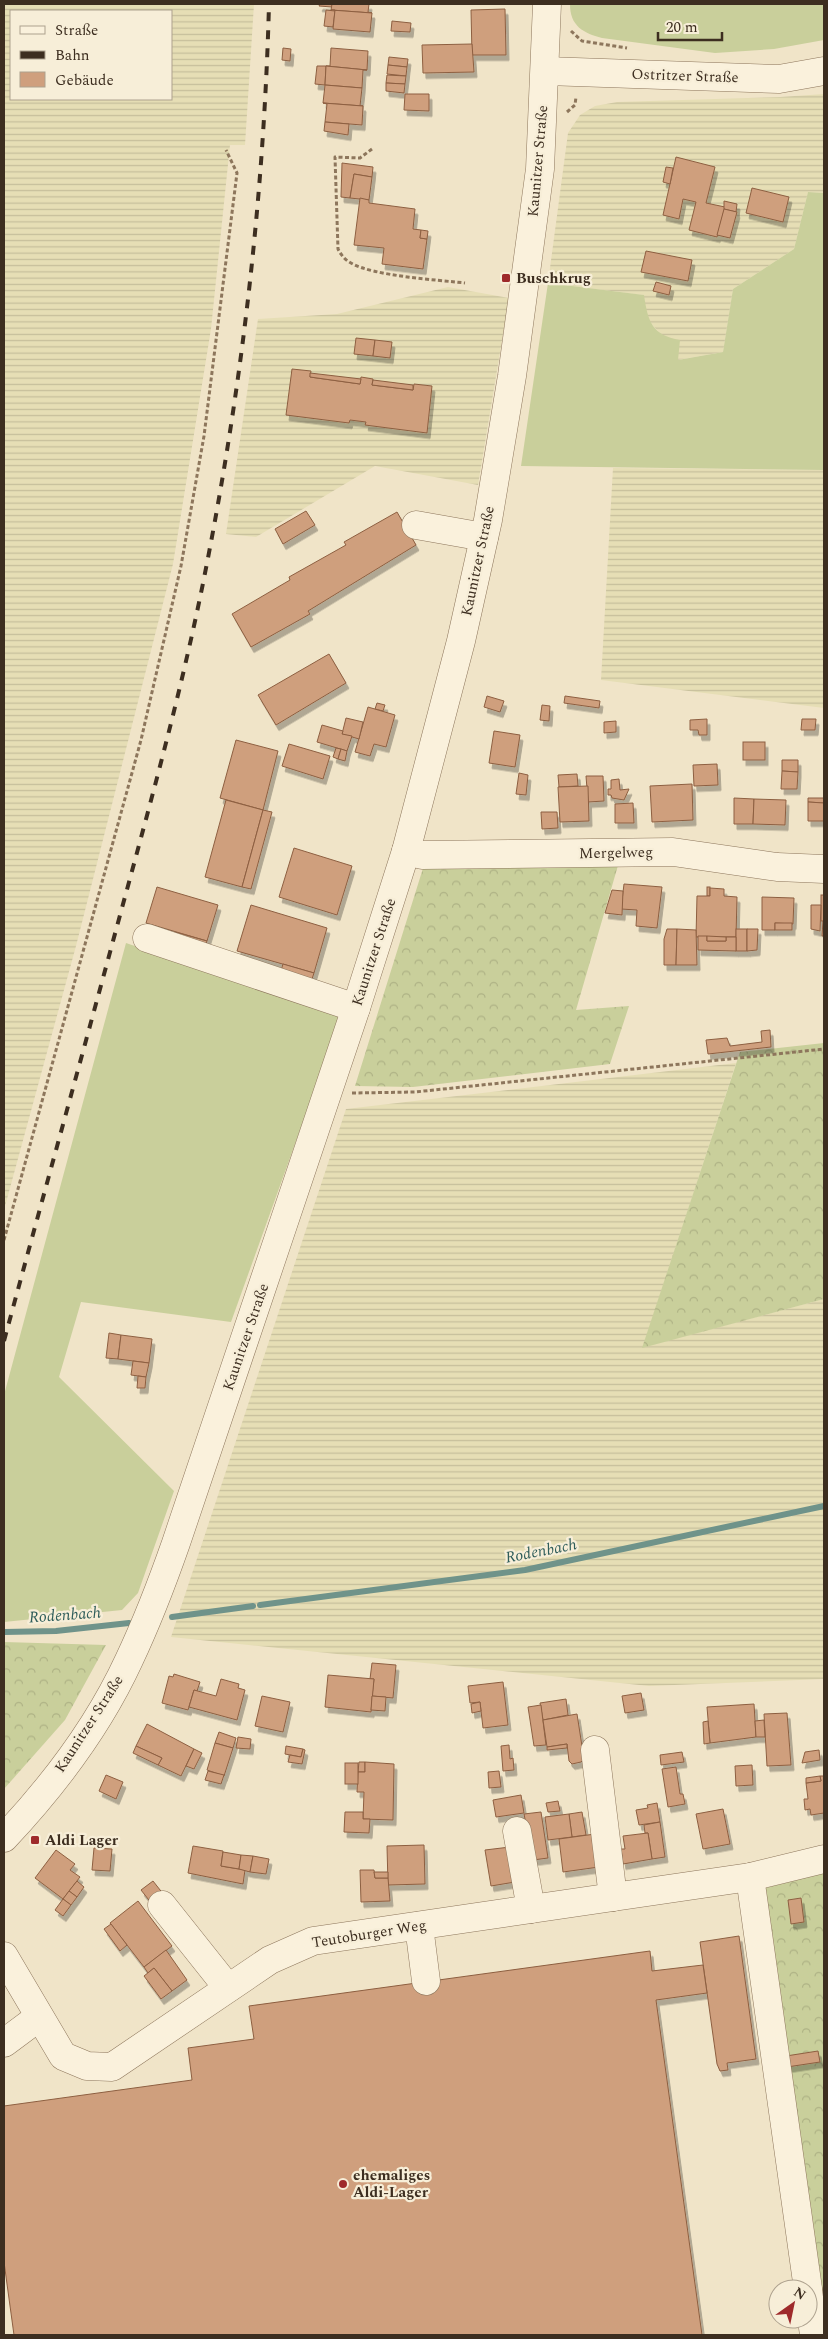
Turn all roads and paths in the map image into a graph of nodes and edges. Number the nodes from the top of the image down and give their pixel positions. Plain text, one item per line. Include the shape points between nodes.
1 (547, 4) edge
2 (546, 71) junction
3 (824, 71) edge
4 (372, 149) dead end
5 (226, 150) dead end
6 (465, 283) dead end
7 (416, 525) dead end
8 (484, 537) junction
9 (406, 851) junction
10 (824, 869) edge
11 (147, 938) dead end
12 (356, 1008) junction
13 (824, 1049) edge
14 (330, 1087) junction
15 (4, 1240) edge
16 (594, 1750) dead end
17 (517, 1832) dead end
18 (4, 1838) edge
19 (824, 1859) edge
20 (750, 1877) junction
21 (613, 1897) junction
22 (162, 1905) dead end
23 (531, 1909) junction
24 (419, 1926) junction
25 (4, 1956) edge
26 (426, 1981) dead end
27 (228, 1988) junction
28 (39, 2017) junction
29 (4, 2043) edge
30 (807, 2279) edge

1 - 2 street, Kaunitzer Straße
2 - 3 street, Ostritzer Straße via 779,79
2 - 8 street, Kaunitzer Straße via 540,169 512,376
4 - 6 path via 360,158 335,157 338,249 341,256 352,264 385,273
5 - 15 path via 237,173 204,436 181,566 141,740
7 - 8 street
8 - 9 street, Kaunitzer Straße via 462,641
9 - 10 street, Mergelweg via 422,855 673,852 777,867
9 - 12 street, Kaunitzer Straße
11 - 12 street
12 - 14 street, Kaunitzer Straße
13 - 14 path via 416,1092 348,1093
14 - 18 street, Kaunitzer Straße via 176,1543 129,1661 84,1737 47,1788
16 - 21 street
17 - 23 street
19 - 20 street, Teutoburger Weg
20 - 21 street, Teutoburger Weg
20 - 30 street
21 - 23 street, Teutoburger Weg
22 - 27 street
23 - 24 street, Teutoburger Weg
24 - 26 street
24 - 27 street, Teutoburger Weg via 313,1941 270,1960
25 - 28 street, Teutoburger Weg
27 - 28 street, Teutoburger Weg via 112,2067 87,2066 63,2056
28 - 29 street

